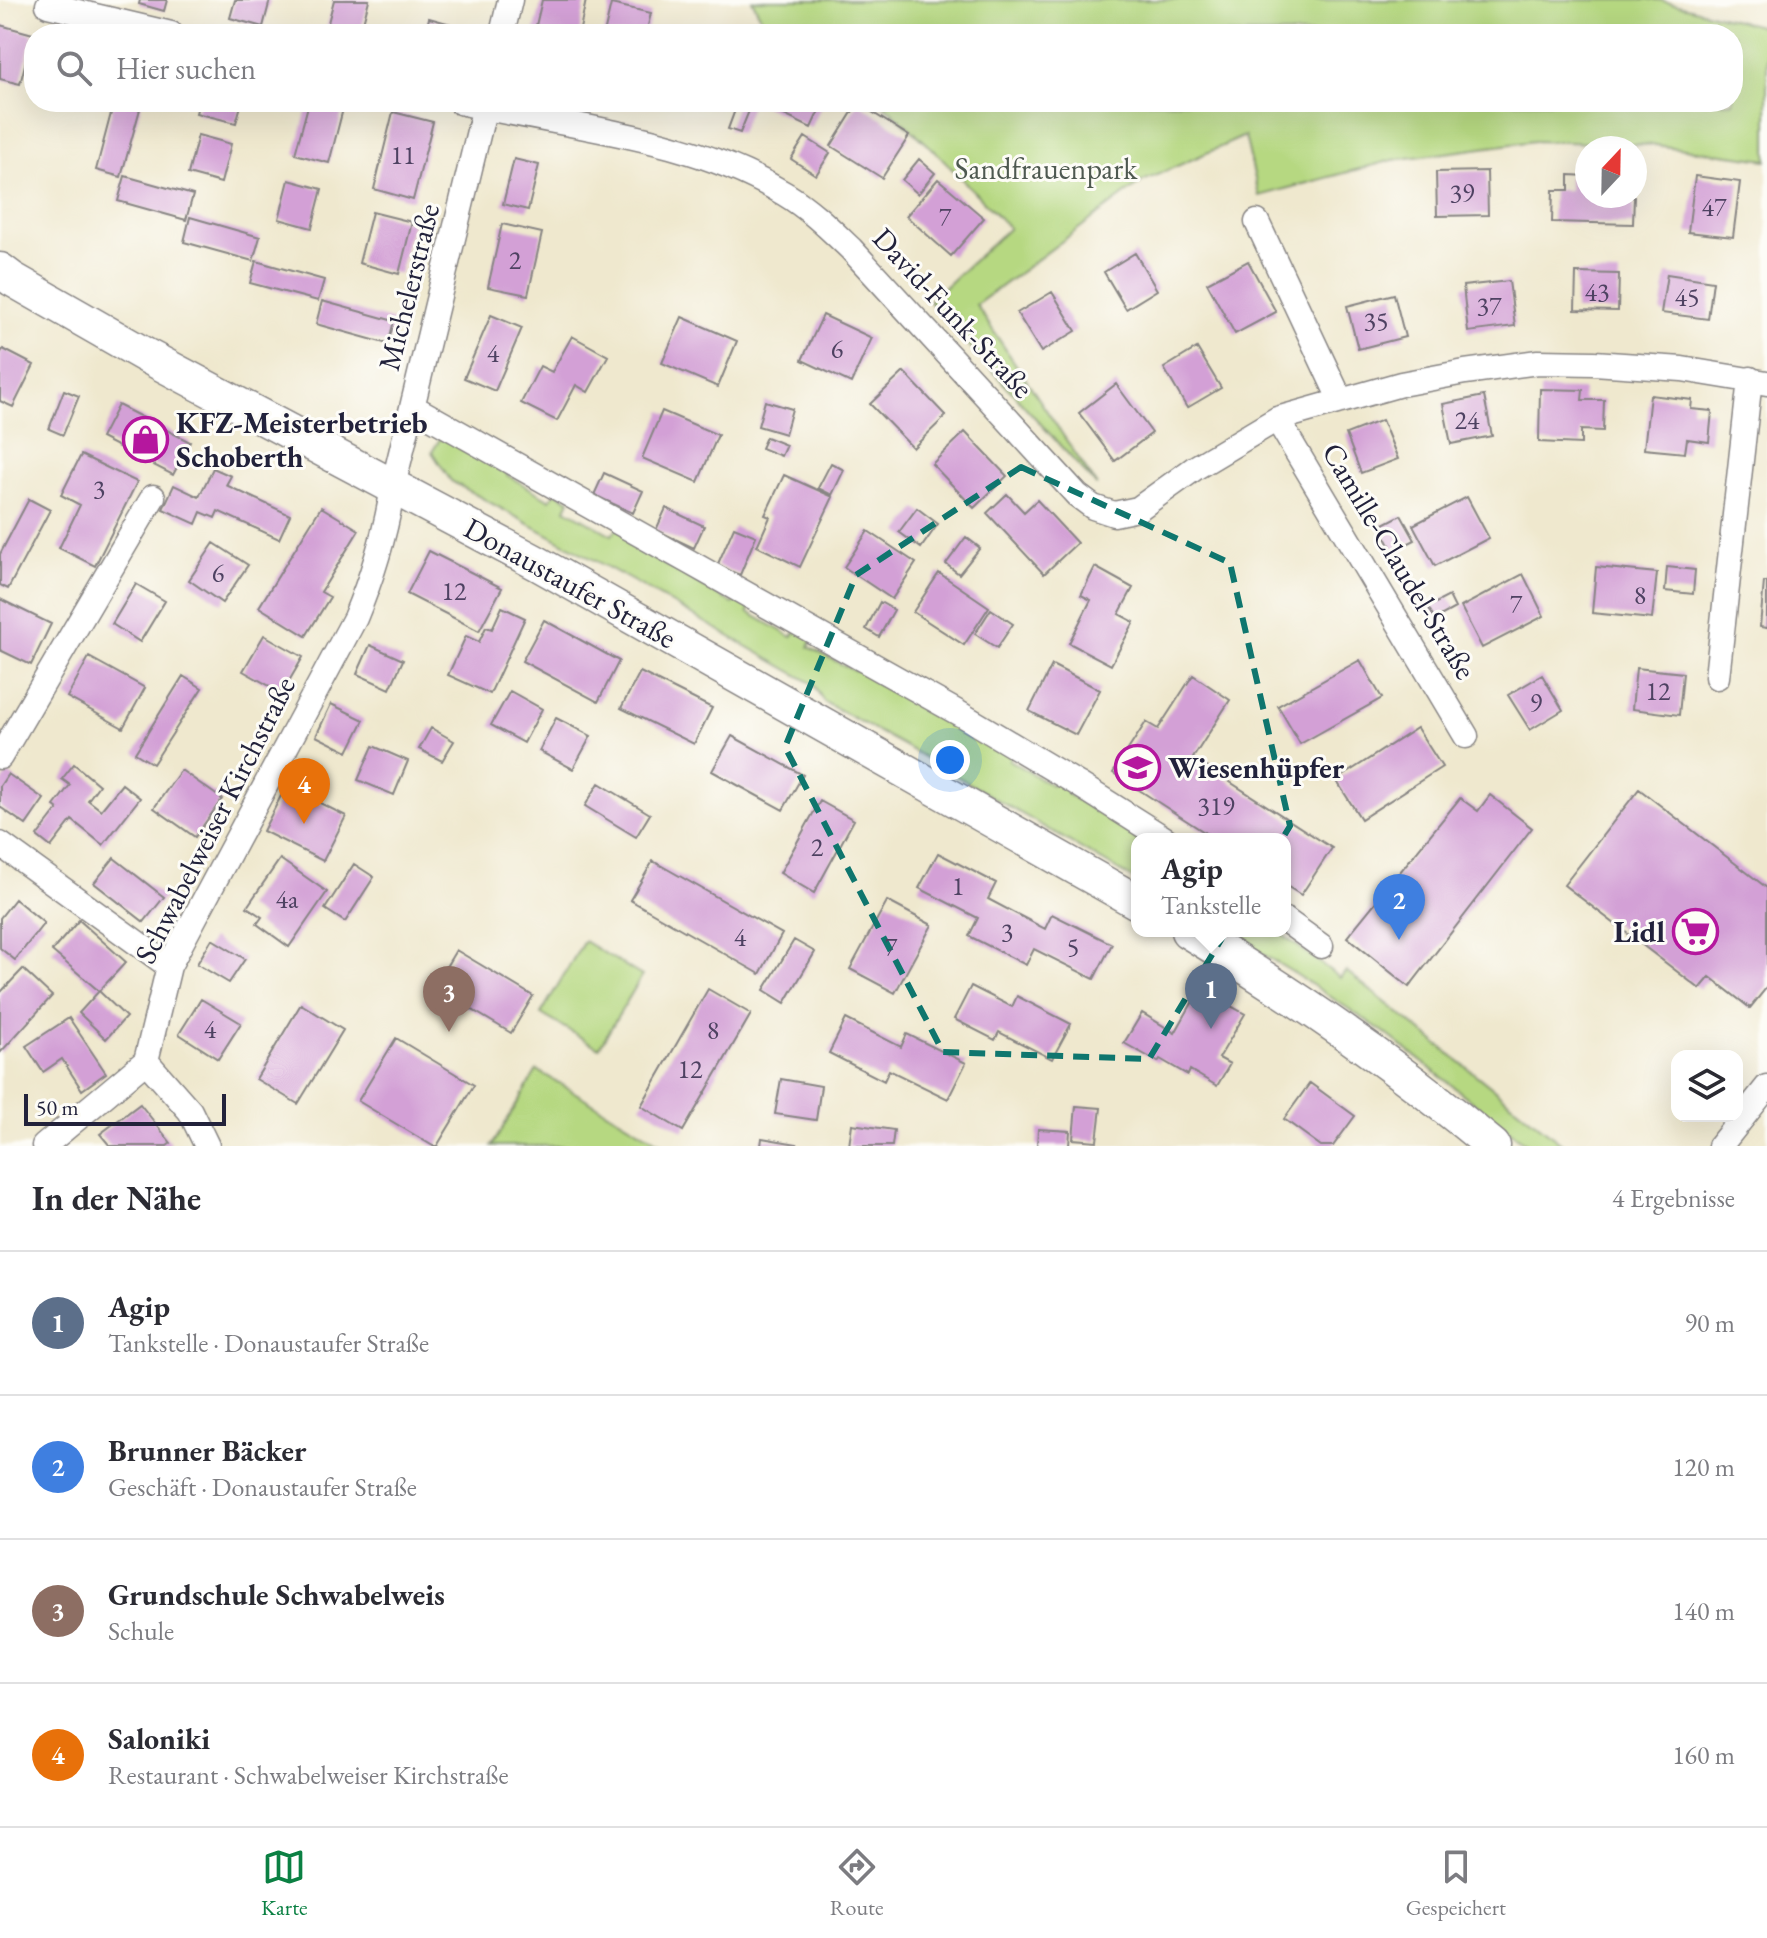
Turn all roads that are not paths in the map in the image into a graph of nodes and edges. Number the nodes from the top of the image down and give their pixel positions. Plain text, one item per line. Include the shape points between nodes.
1 (510, 0) edge
2 (48, 5) dead end
3 (129, 24) edge
4 (504, 24) edge
5 (484, 112) edge
6 (520, 112) edge
7 (1257, 222) dead end
8 (0, 270) edge
9 (1759, 381) edge
10 (1341, 401) junction
11 (413, 407) junction
12 (1277, 419) junction
13 (393, 486) junction
14 (153, 497) dead end
15 (1717, 677) dead end
16 (1466, 736) dead end
17 (0, 757) edge
18 (1156, 833) edge
19 (0, 844) edge
20 (1131, 899) edge
21 (1291, 924) edge
22 (1198, 937) edge
23 (1321, 946) dead end
24 (169, 966) junction
25 (146, 1061) junction
26 (1767, 1087) edge
27 (44, 1146) edge
28 (207, 1146) edge
29 (1493, 1146) edge
30 (1720, 1146) edge

1 - 4 street
2 - 3 street
5 - 11 street, Michelerstraße
6 - 12 street, David-Funk-Straße via 706,156 785,194 851,249 1093,507 1114,514 1138,509
7 - 10 street
8 - 13 main road, Donaustaufer Straße via 145,355
9 - 10 street, David-Funk-Straße via 1682,369 1538,362 1401,384
9 - 15 street
10 - 12 street, David-Funk-Straße
11 - 13 street, Michelerstraße
11 - 18 street via 962,715
12 - 16 street, Camille-Claudel-Straße
13 - 20 main road, Donaustaufer Straße via 537,563 915,783
13 - 24 street, Schwabelweiser Kirchstraße via 383,542 355,618
14 - 17 street
19 - 24 street
21 - 23 street
22 - 29 main road via 1375,1053
24 - 25 street, Schwabelweiser Kirchstraße
25 - 27 street
25 - 28 street via 190,1111
26 - 30 street

